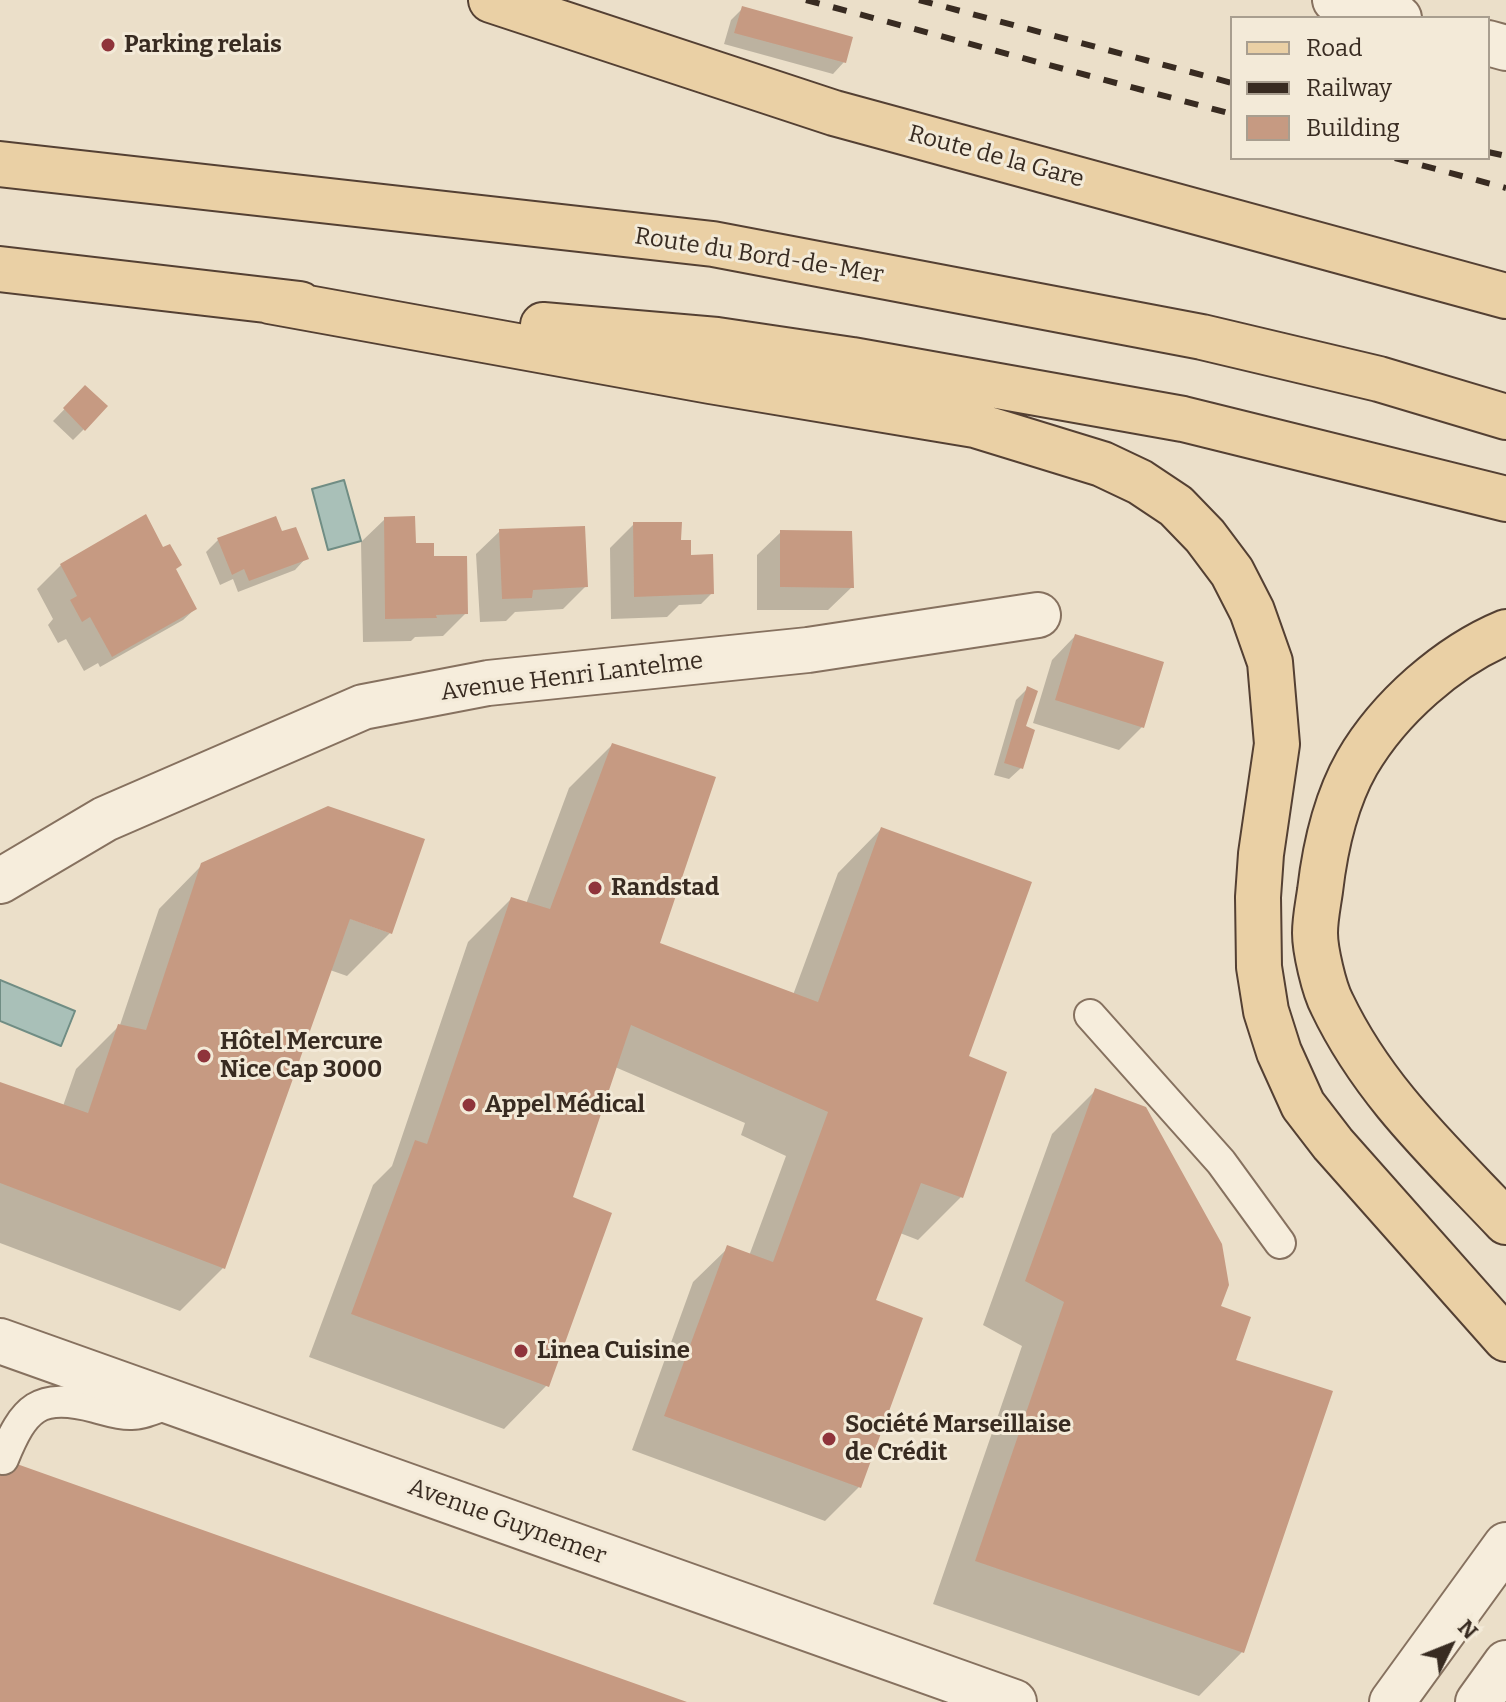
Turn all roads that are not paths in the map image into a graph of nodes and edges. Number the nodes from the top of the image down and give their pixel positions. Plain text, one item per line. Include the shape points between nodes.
1 (491, 0) edge
2 (1335, 0) edge
3 (1392, 16) edge
4 (0, 164) edge
5 (0, 269) edge
6 (1506, 296) edge
7 (269, 301) junction
8 (1506, 417) edge
9 (1506, 499) edge
10 (1038, 615) dead end
11 (1506, 632) edge
12 (0, 881) edge
13 (1090, 1015) dead end
14 (1506, 1222) edge
15 (1280, 1243) dead end
16 (1506, 1339) edge
17 (0, 1341) edge
18 (173, 1402) junction
19 (3, 1459) dead end
20 (1506, 1545) edge
21 (1506, 1663) edge
22 (1014, 1702) edge
23 (1392, 1702) edge
24 (1478, 1702) edge

1 - 6 main road, Route de la Gare via 834,113
2 - 3 street
4 - 8 main road, Route du Bord-de-Mer via 713,244 1202,337 1379,379
5 - 7 main road
7 - 9 main road via 717,340 852,360 1183,419
7 - 16 main road via 975,425 1102,464 1176,506 1232,572 1270,662 1277,744 1261,854 1259,953 1266,1011 1279,1052 1303,1105 1333,1144
10 - 12 street, Avenue Henri Lantelme via 808,650 488,683 363,707 105,819
11 - 14 main road via 1447,664 1399,708 1357,763 1334,818 1315,935 1330,1000 1356,1050 1387,1096
13 - 15 lane via 1221,1162
17 - 18 street, Avenue Guynemer
18 - 19 lane via 134,1414 71,1401 47,1402 16,1427
18 - 22 street, Avenue Guynemer
20 - 23 street
21 - 24 street

